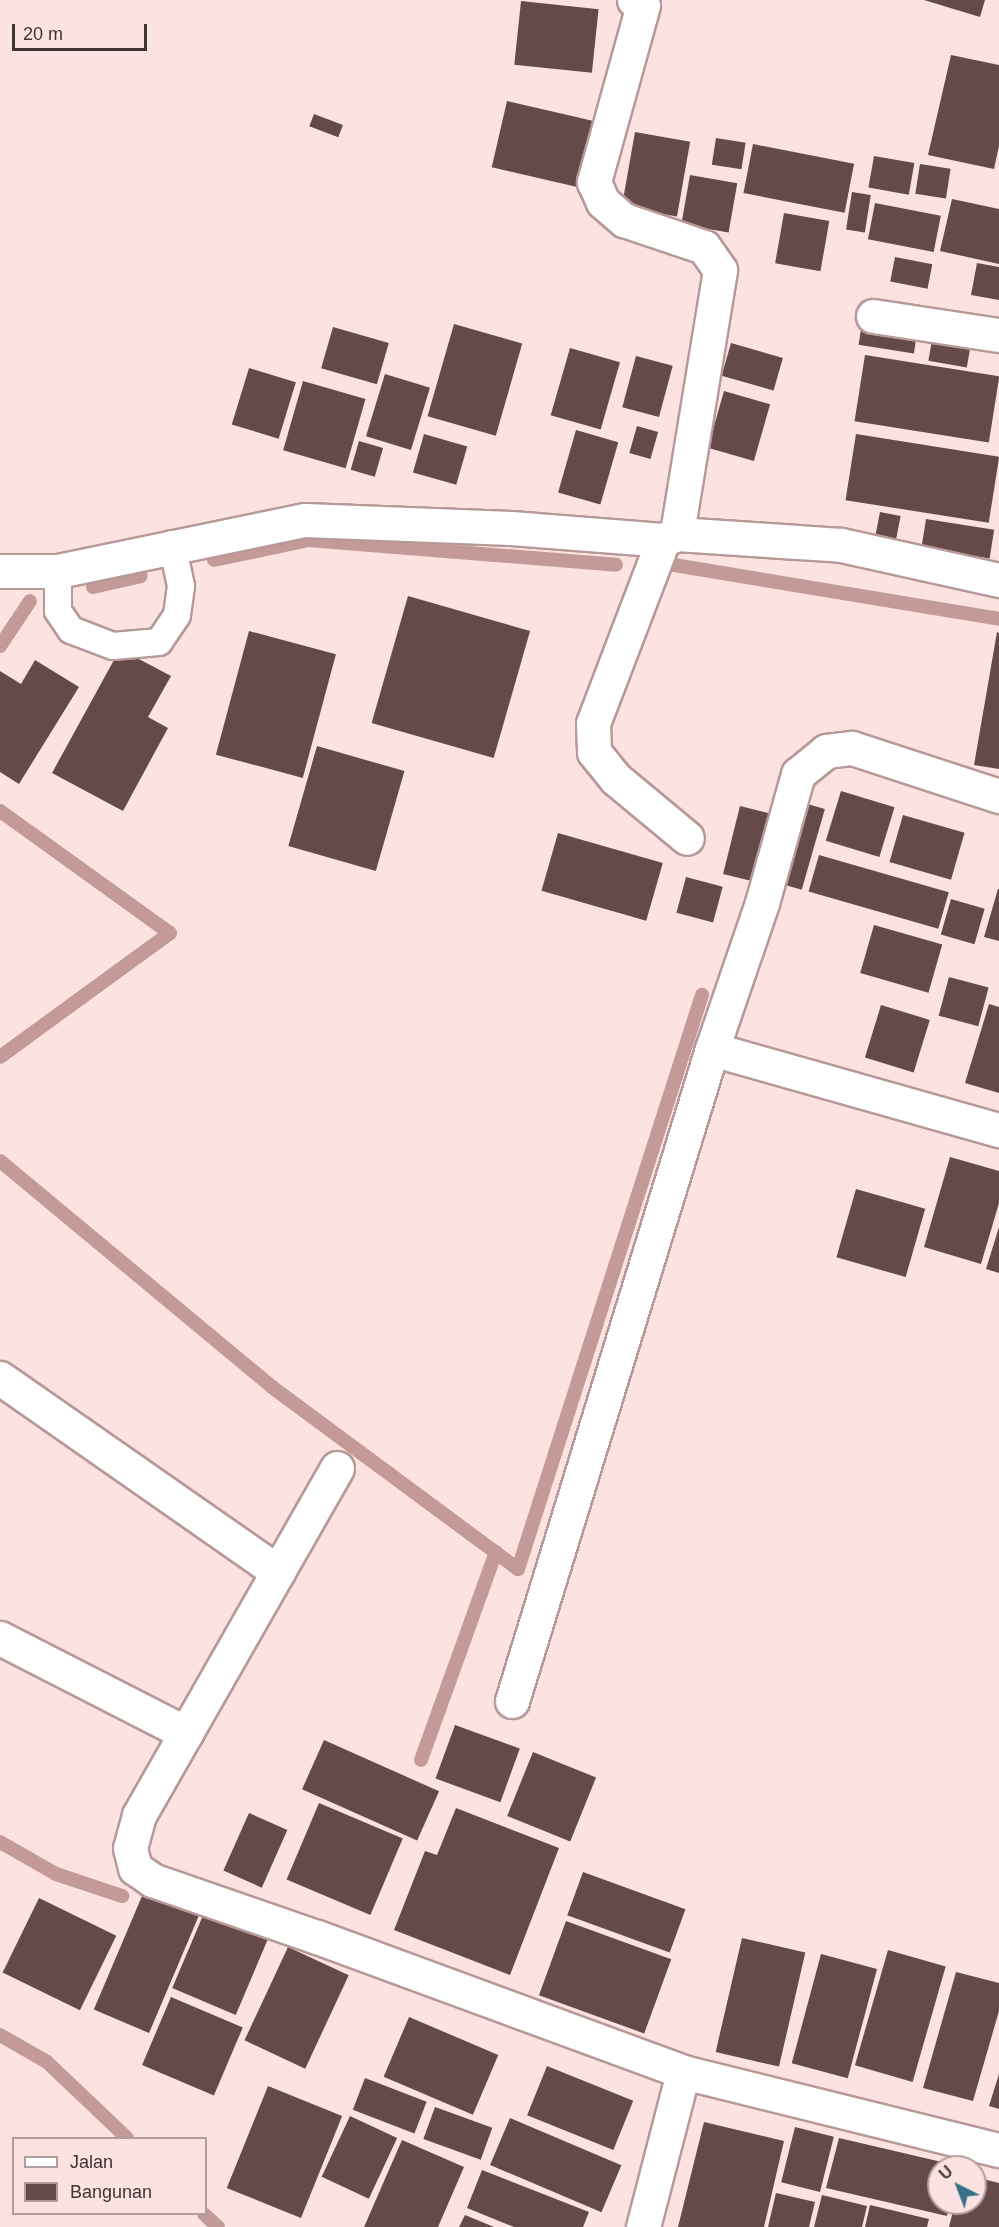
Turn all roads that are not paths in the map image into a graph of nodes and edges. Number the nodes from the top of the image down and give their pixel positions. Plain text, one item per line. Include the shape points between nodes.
1 (634, 0) edge
2 (873, 316) dead end
3 (999, 335) edge
4 (670, 537) junction
5 (172, 544) junction
6 (58, 571) junction
7 (1, 573) edge
8 (999, 580) edge
9 (999, 796) edge
10 (687, 838) dead end
11 (712, 1049) junction
12 (999, 1130) edge
13 (0, 1378) edge
14 (337, 1467) dead end
15 (278, 1572) junction
16 (0, 1638) edge
17 (512, 1701) dead end
18 (186, 1733) junction
19 (683, 2072) junction
20 (999, 2150) edge
21 (643, 2227) edge

1 - 4 street via 642,5 594,182 603,202 624,220 704,248 720,270
2 - 3 street
4 - 5 street via 304,520
4 - 8 street via 841,545
4 - 10 street via 592,723 594,752 616,779
5 - 6 street
5 - 6 lane via 181,586 177,615 159,642 113,646 71,630 58,611
6 - 7 street
9 - 11 street via 852,748 826,751 798,774 762,903
11 - 12 street
11 - 17 street
13 - 15 street
14 - 15 street
15 - 18 street
16 - 18 street
18 - 19 street via 139,1815 130,1848 135,1868 152,1880 317,1936
19 - 20 street
19 - 21 street

